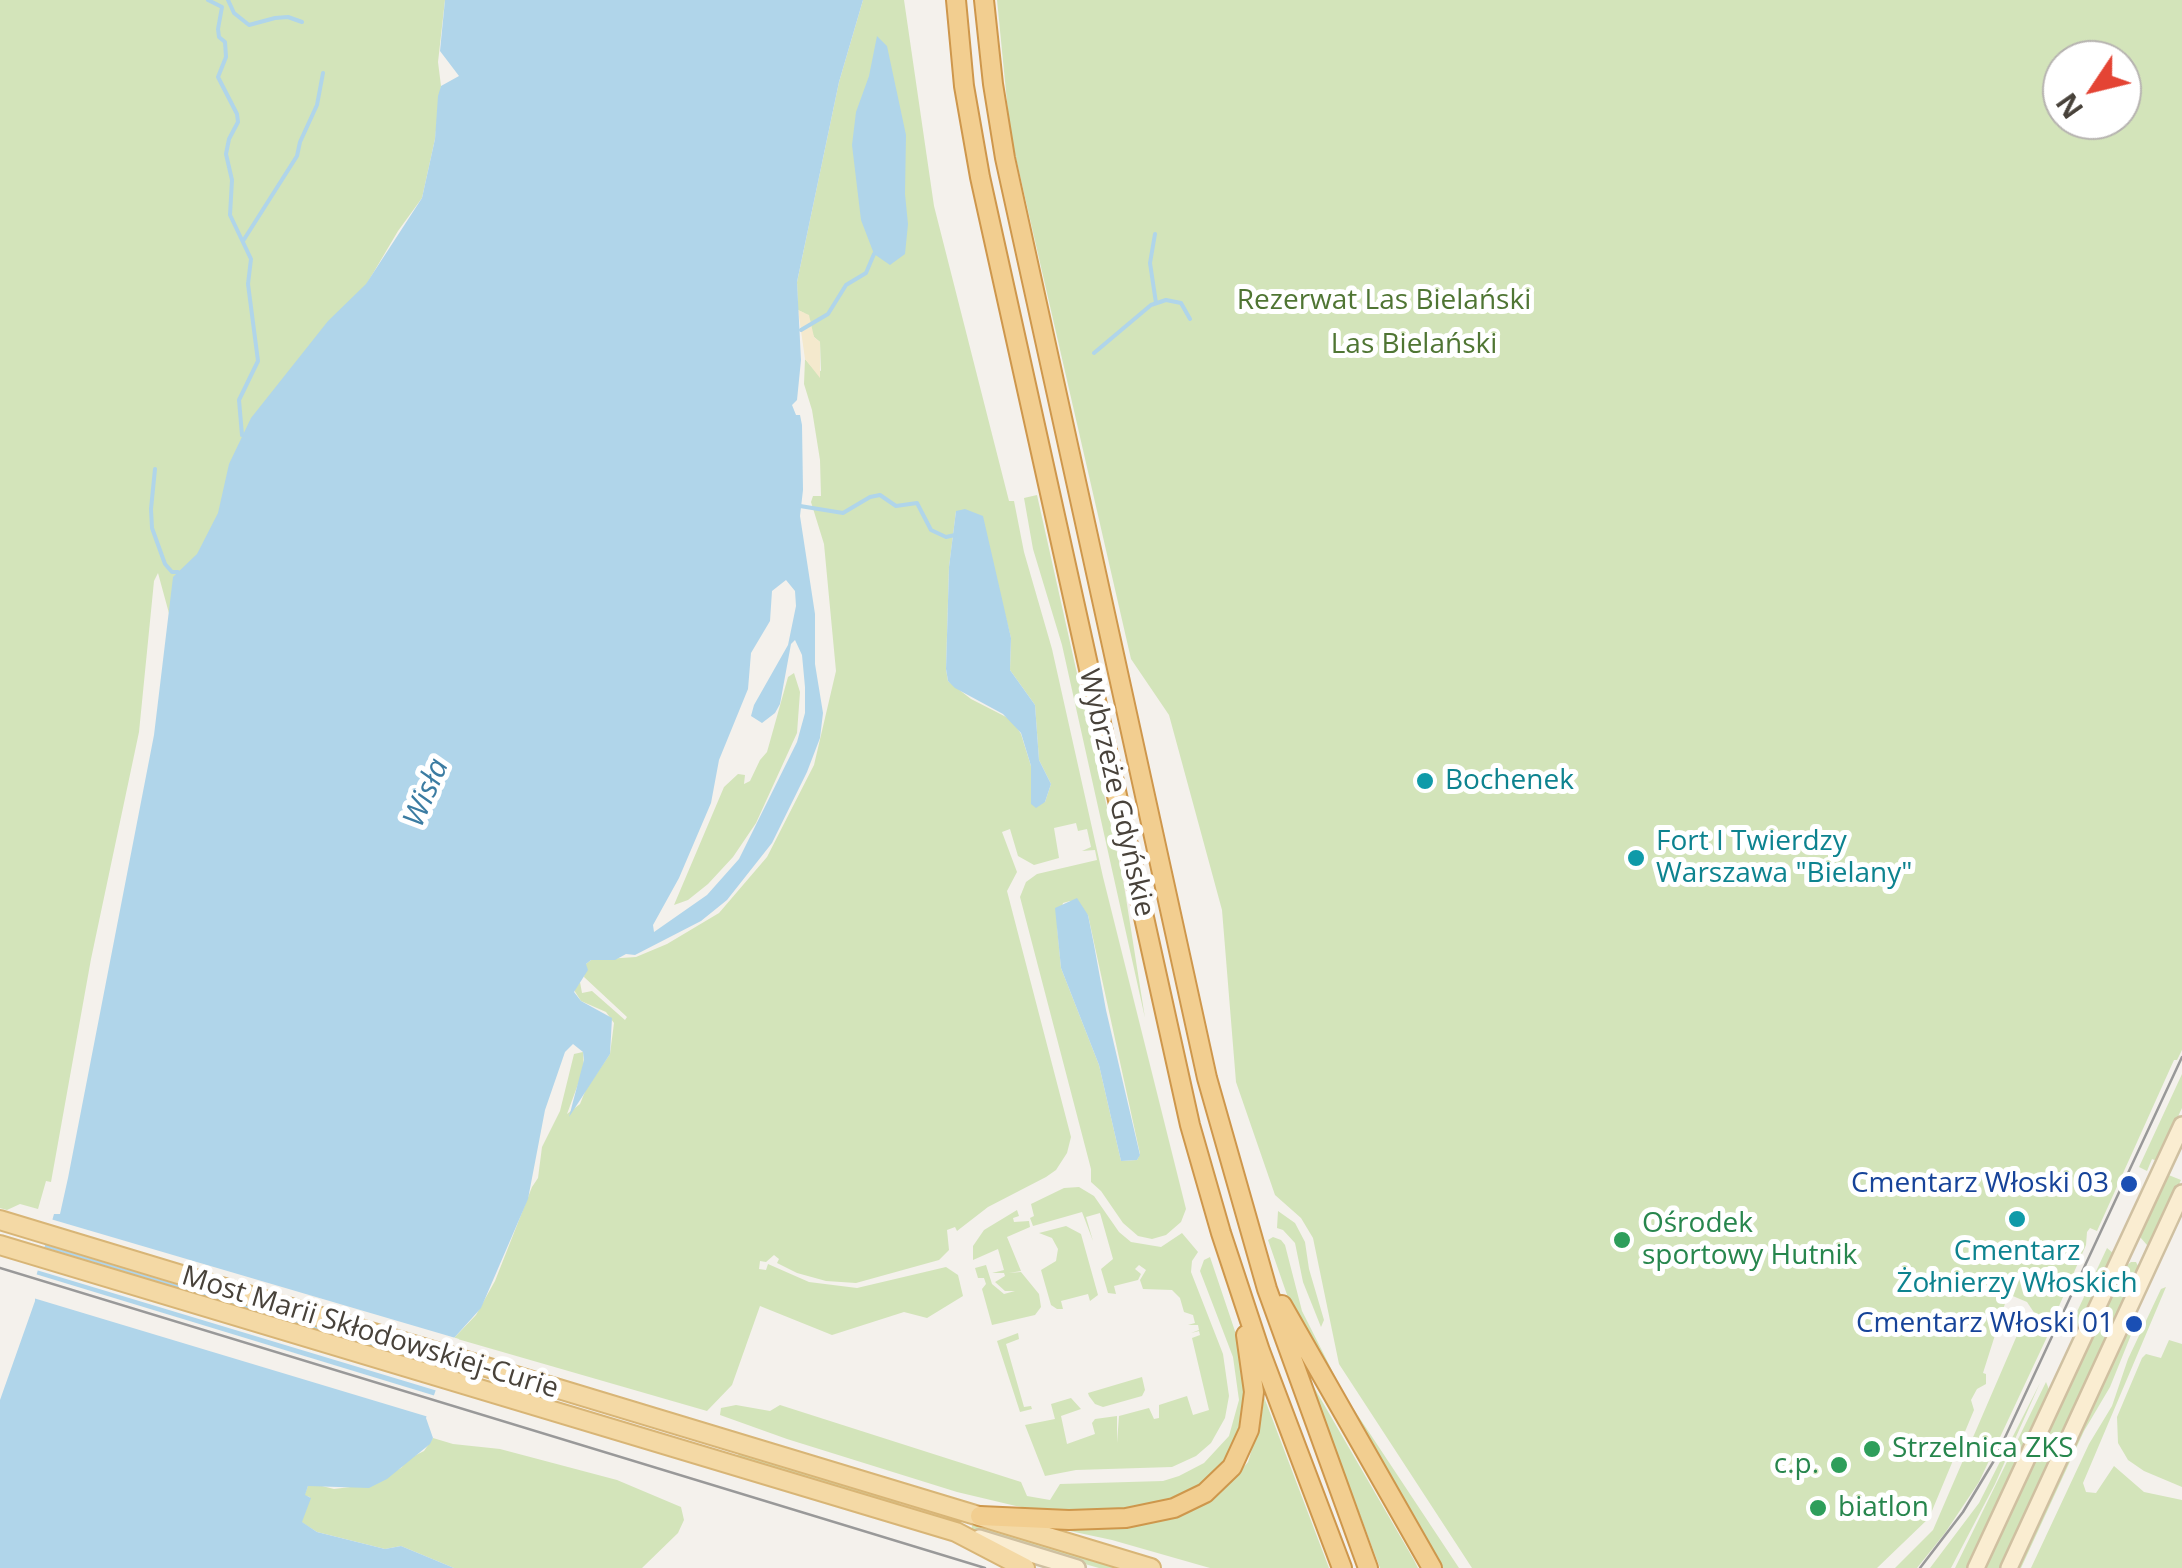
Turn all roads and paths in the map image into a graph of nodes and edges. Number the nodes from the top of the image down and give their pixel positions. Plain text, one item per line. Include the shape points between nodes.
1 (956, 0) edge
2 (984, 0) edge
3 (2182, 1125) edge
4 (2182, 1193) edge
5 (0, 1220) edge
6 (0, 1245) edge
7 (1253, 1246) junction
8 (1238, 1285) junction
9 (980, 1516) junction
10 (956, 1532) junction
11 (1024, 1568) edge
12 (1077, 1568) edge
13 (1151, 1568) edge
14 (1342, 1568) edge
15 (1368, 1568) edge
16 (1432, 1568) edge
17 (1976, 1568) edge
18 (2009, 1568) edge

1 - 8 highway, Wybrzeże Gdyńskie via 977,163 1048,492 1162,1009
2 - 7 highway, Wybrzeże Gdyńskie via 1005,158 1199,1042
3 - 17 main road
4 - 18 main road
5 - 9 main road, Most Marii Skłodowskiej-Curie
6 - 10 main road, Most Marii Skłodowskiej-Curie
7 - 15 highway, Wybrzeże Gdyńskie
7 - 16 highway
8 - 9 highway via 1254,1406 1242,1451 1214,1486 1146,1516
8 - 14 highway, Wybrzeże Gdyńskie
9 - 13 main road, Most Marii Skłodowskiej-Curie
10 - 11 main road, Most Marii Skłodowskiej-Curie
10 - 12 main road

